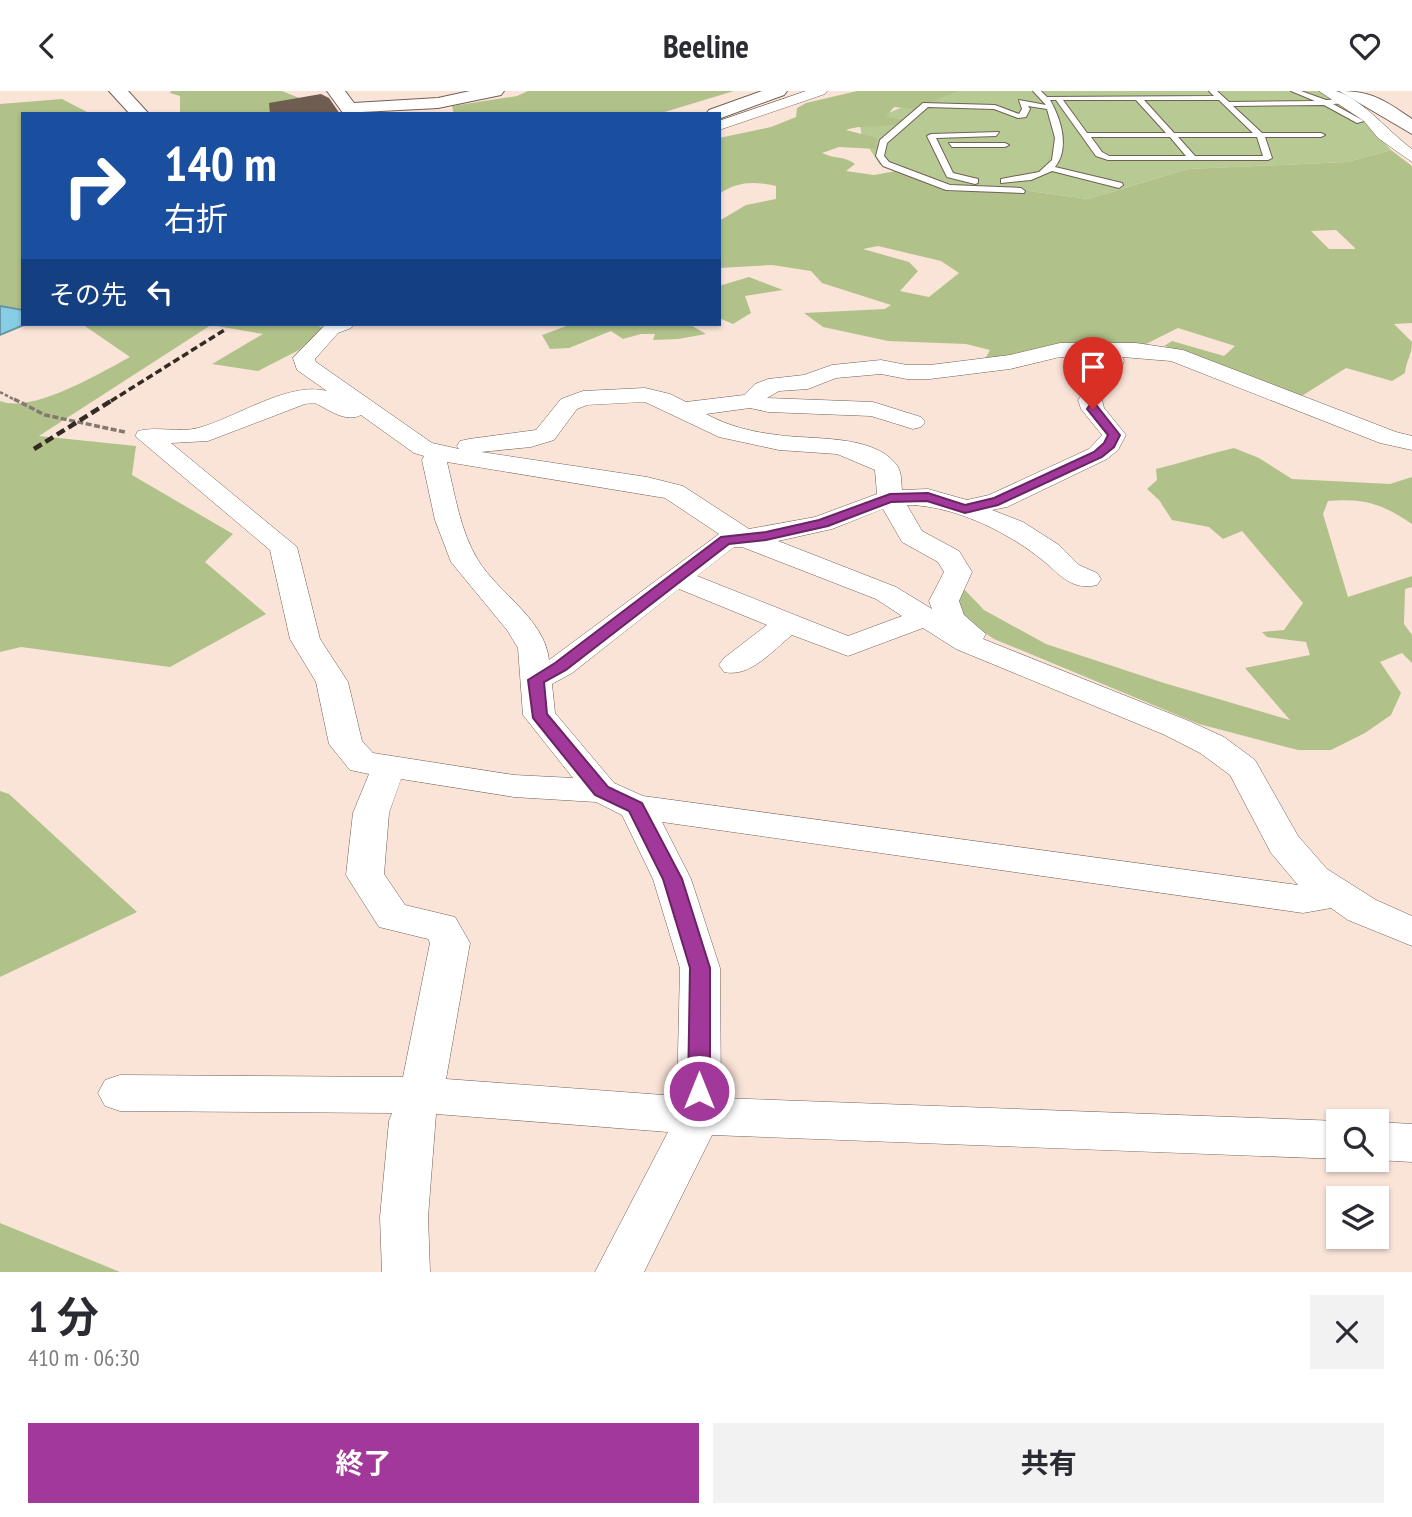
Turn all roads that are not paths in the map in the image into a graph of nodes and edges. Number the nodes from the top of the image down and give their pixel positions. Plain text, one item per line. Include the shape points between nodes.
1 (118, 91) edge
2 (336, 91) edge
3 (495, 91) edge
4 (756, 91) edge
5 (778, 91) edge
6 (820, 91) edge
7 (1037, 91) edge
8 (1295, 91) edge
9 (1382, 91) edge
10 (1346, 96) edge
11 (1220, 97) edge
12 (1251, 97) dead end
13 (1325, 97) edge
14 (1058, 98) junction
15 (1138, 98) junction
16 (1049, 102) junction
17 (1258, 104) junction
18 (138, 112) edge
19 (352, 112) edge
20 (699, 112) edge
21 (720, 112) edge
22 (1412, 116) edge
23 (1360, 121) dead end
24 (721, 125) edge
25 (1412, 128) edge
26 (996, 134) dead end
27 (1086, 135) junction
28 (1172, 135) junction
29 (1260, 135) junction
30 (1321, 135) dead end
31 (936, 145) junction
32 (1005, 145) dead end
33 (1412, 157) edge
34 (1194, 159) junction
35 (1050, 167) junction
36 (983, 181) junction
37 (1119, 185) dead end
38 (1039, 187) dead end
39 (1021, 191) dead end
40 (339, 326) edge
41 (1109, 351) junction
42 (751, 401) junction
43 (682, 410) junction
44 (384, 420) junction
45 (914, 422) dead end
46 (1412, 443) edge
47 (438, 453) junction
48 (890, 498) junction
49 (965, 509) junction
50 (744, 538) junction
51 (676, 577) junction
52 (1087, 579) dead end
53 (925, 617) junction
54 (788, 623) junction
55 (989, 651) junction
56 (735, 665) dead end
57 (536, 680) junction
58 (389, 767) junction
59 (619, 799) junction
60 (1337, 893) junction
61 (1412, 932) edge
62 (120, 1093) dead end
63 (421, 1095) junction
64 (699, 1116) junction
65 (1326, 1140) edge
66 (1389, 1142) edge
67 (1412, 1143) edge
68 (406, 1272) edge
69 (619, 1272) edge

1 - 18 main road
2 - 19 main road
3 - 19 main road via 438,103
4 - 20 main road
5 - 21 main road
6 - 24 street
7 - 16 lane
8 - 13 lane
9 - 22 main road
10 - 13 street
10 - 25 main road via 1383,107
10 - 33 street via 1383,135
11 - 15 lane
11 - 17 lane
11 - 29 lane
12 - 17 lane
13 - 17 lane
13 - 23 lane
14 - 15 lane
14 - 16 lane
14 - 27 lane
15 - 28 lane
16 - 35 lane via 1061,139 1060,152
16 - 39 lane via 1040,108 1022,102 1026,109 1018,116 995,107 926,105 883,142 880,156 886,164 949,188
26 - 31 lane via 931,136
27 - 28 lane
27 - 34 lane via 1098,154 1108,157
28 - 29 lane
28 - 34 lane
29 - 30 lane
29 - 34 lane via 1268,158
31 - 32 lane
31 - 36 lane via 950,175
35 - 36 lane via 1036,179
35 - 37 lane
36 - 38 lane via 986,185
40 - 44 street via 304,358 305,365
41 - 42 street via 1060,350 930,372 881,367 832,372 808,382 775,384
41 - 46 street via 1175,355
41 - 49 street via 1113,361 1107,377 1090,400 1114,435 1110,445 998,501
42 - 43 street
42 - 45 street via 873,409
43 - 47 street via 645,395 575,399 545,435
43 - 48 street via 706,426 741,436 779,443 821,443 877,459 887,469
44 - 47 street via 423,448
44 - 58 street via 369,421 319,396 302,397 199,436 147,436 283,547 305,639 332,682 346,744 362,762
47 - 50 street via 674,492
47 - 57 street via 434,460 439,492 465,562 533,649
48 - 49 street via 928,497
48 - 50 street via 823,523
48 - 55 street via 912,536 949,557 958,572 944,601 951,619 991,647
49 - 52 street via 1013,528 1049,551 1069,571
50 - 51 street via 726,540
50 - 53 street via 886,593
51 - 54 street
51 - 57 street via 561,666
53 - 54 street via 848,647
53 - 55 street
54 - 56 street
55 - 60 street via 1212,745 1242,768 1284,844 1314,878
57 - 59 street via 539,715
58 - 59 street
58 - 63 street via 371,814 365,875 393,917 441,927 450,943
59 - 60 street via 1303,899
59 - 64 street via 672,879 700,968
60 - 61 street via 1362,910
62 - 63 street
63 - 64 street
63 - 68 street via 411,1121 404,1217
64 - 65 street
64 - 69 street
66 - 67 street

